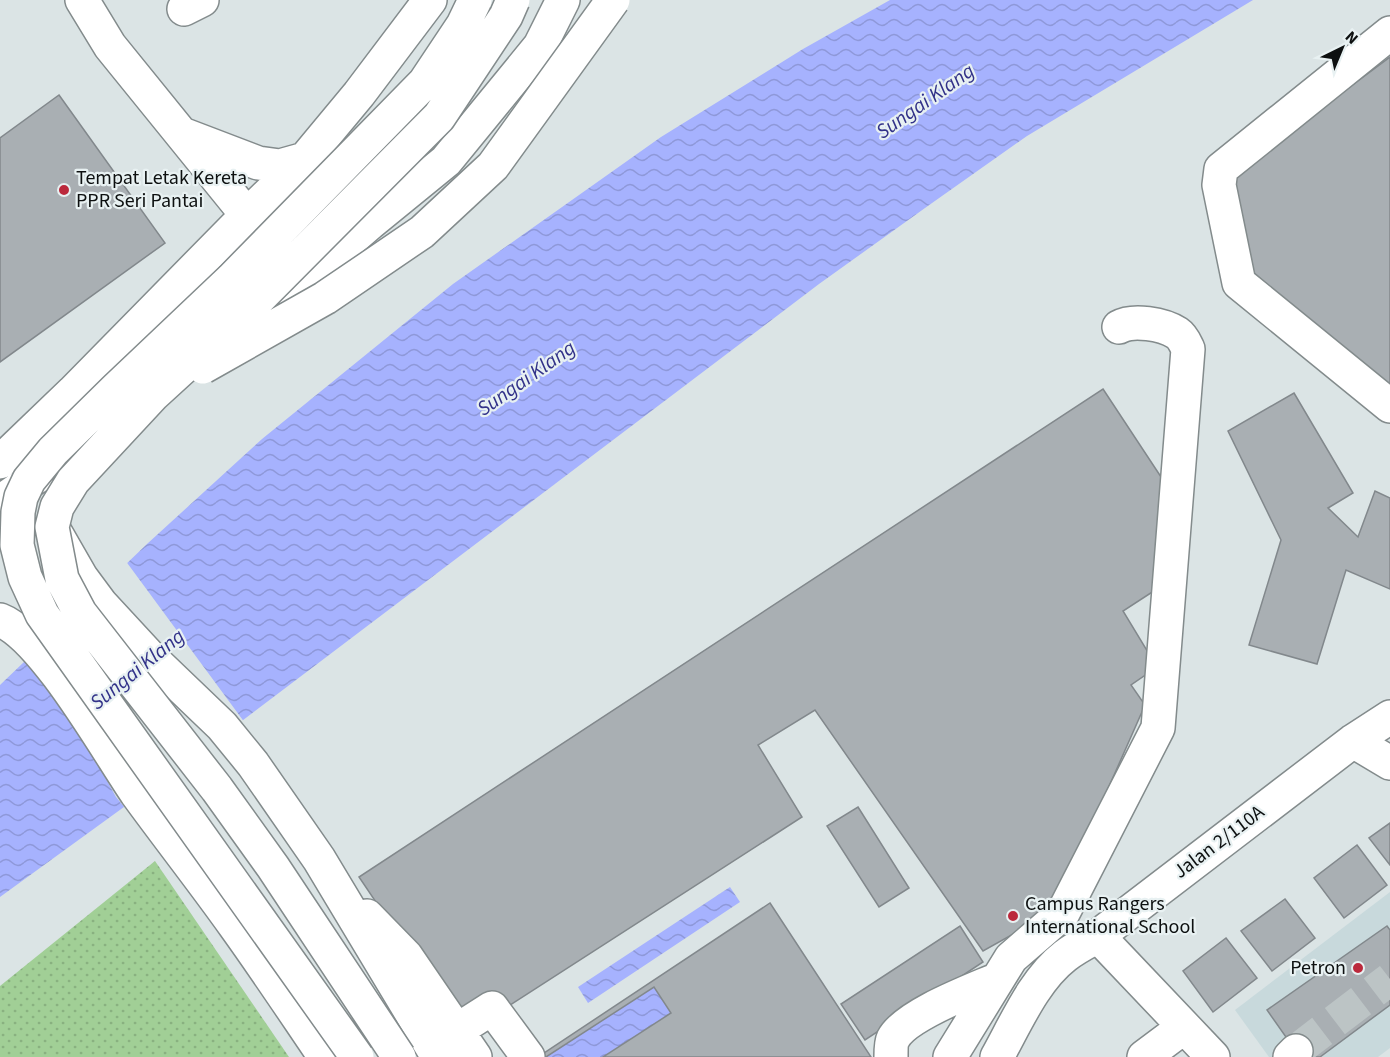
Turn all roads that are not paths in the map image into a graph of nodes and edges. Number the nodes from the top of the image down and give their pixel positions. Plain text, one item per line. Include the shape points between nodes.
1 (82, 0) edge
2 (410, 0) edge
3 (430, 0) edge
4 (475, 0) edge
5 (513, 0) edge
6 (563, 0) edge
7 (613, 0) edge
8 (1390, 33) edge
9 (359, 94) junction
10 (180, 133) junction
11 (305, 159) junction
12 (246, 215) junction
13 (370, 223) junction
14 (1119, 327) dead end
15 (239, 336) junction
16 (153, 395) junction
17 (1390, 406) edge
18 (0, 462) edge
19 (0, 502) edge
20 (52, 527) junction
21 (0, 620) edge
22 (70, 651) junction
23 (76, 701) junction
24 (1390, 717) edge
25 (1353, 741) junction
26 (1390, 763) edge
27 (326, 870) junction
28 (350, 911) junction
29 (1046, 928) junction
30 (1098, 936) junction
31 (1065, 956) junction
32 (260, 962) junction
33 (396, 963) junction
34 (998, 979) junction
35 (302, 1023) junction
36 (1184, 1027) junction
37 (456, 1030) junction
38 (325, 1057) edge
39 (357, 1057) edge
40 (399, 1057) edge
41 (438, 1057) edge
42 (475, 1057) edge
43 (528, 1057) edge
44 (891, 1057) edge
45 (950, 1057) edge
46 (997, 1057) edge
47 (1144, 1057) edge
48 (1213, 1057) edge

1 - 10 street via 110,46
2 - 9 street
3 - 9 street
4 - 22 street, bridge via 424,82 232,279 53,451 29,480 18,512 17,544 25,577 42,614
5 - 16 street, bridge via 439,117 256,301
6 - 13 street via 540,46 446,161
7 - 16 street, bridge via 493,166 422,232 325,298
8 - 17 street via 1221,169 1219,184 1239,283
9 - 11 street
10 - 11 street via 258,163 280,166
10 - 12 street
11 - 12 street
12 - 13 street via 292,241 318,245 331,245
12 - 15 street via 256,236 263,269 253,316
12 - 18 street
13 - 15 street
14 - 29 street via 1137,322 1177,333 1184,340 1189,359 1158,728 1063,913
15 - 19 street
16 - 20 street, bridge via 73,481 57,507
20 - 27 street via 101,604 222,726
20 - 40 street, bridge via 62,579 80,614 273,867
21 - 23 street via 38,651
22 - 23 street
22 - 39 street, bridge
23 - 32 street via 136,792
24 - 25 street, Jalan 2/110A
25 - 26 street
25 - 30 street, Jalan 2/110A
27 - 28 street
27 - 33 street
28 - 32 street
28 - 33 street
29 - 31 street
29 - 34 street via 1011,958
30 - 31 street, Jalan 2/110A
30 - 36 street
31 - 46 street, Jalan 2/110A via 1026,1004
32 - 35 street
33 - 35 street
33 - 37 street
33 - 41 street
34 - 44 street via 940,1004 905,1026 893,1039
34 - 45 street
35 - 38 street
36 - 47 street
36 - 48 street
37 - 42 street
37 - 43 street via 492,1008

